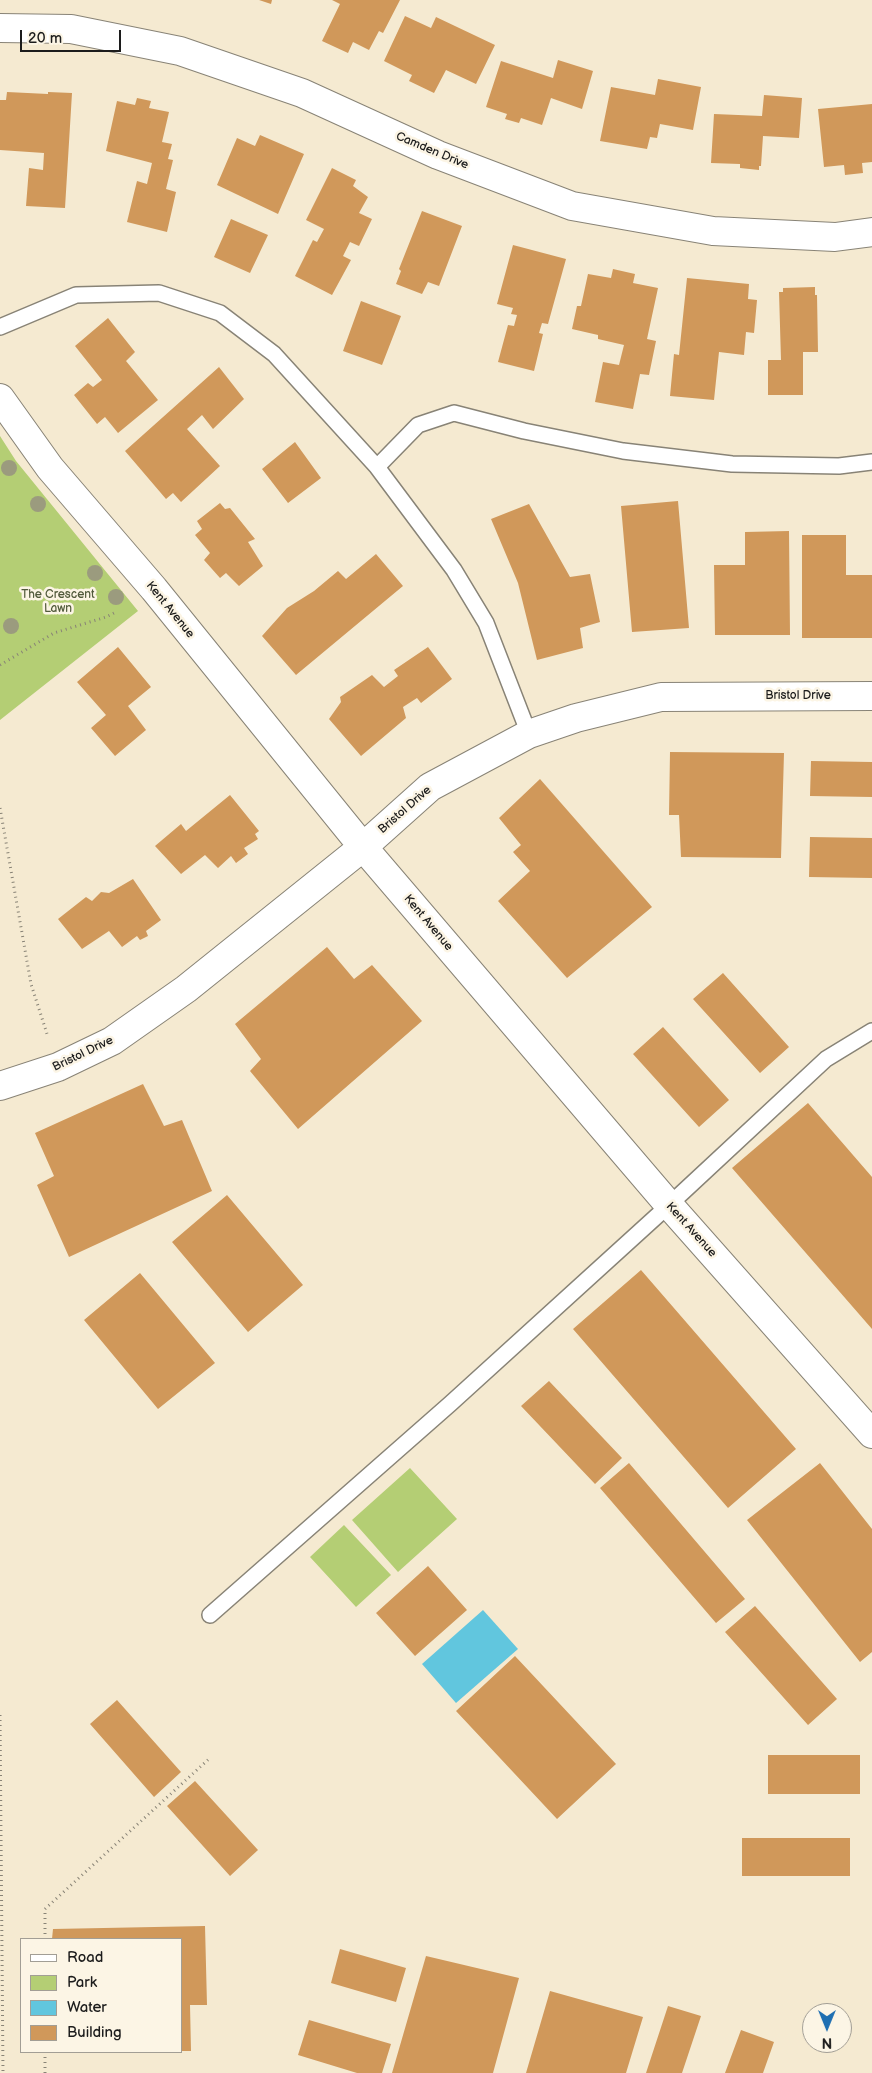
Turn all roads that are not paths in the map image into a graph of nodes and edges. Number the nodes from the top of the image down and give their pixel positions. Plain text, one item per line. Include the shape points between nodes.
1 (0, 28) edge
2 (872, 232) edge
3 (0, 327) edge
4 (0, 398) edge
5 (872, 462) edge
6 (377, 467) junction
7 (872, 696) edge
8 (529, 734) junction
9 (363, 847) junction
10 (872, 1031) edge
11 (0, 1086) edge
12 (669, 1206) junction
13 (872, 1434) edge
14 (210, 1615) dead end

1 - 2 street, Camden Drive via 71,30 180,51 302,93 438,155 572,206 713,231 835,237
3 - 6 lane via 76,295 159,293 220,314 274,354
4 - 9 street, Kent Avenue via 50,468 154,589
5 - 6 lane via 839,466 732,464 623,451 454,413 418,425
6 - 8 lane via 454,570 486,623
7 - 8 street, Bristol Drive via 662,697 576,718
8 - 9 street, Bristol Drive via 430,787
9 - 11 street, Bristol Drive via 186,989 112,1041 58,1067
9 - 12 street, Kent Avenue
10 - 12 lane via 826,1059
12 - 13 street, Kent Avenue
12 - 14 lane

